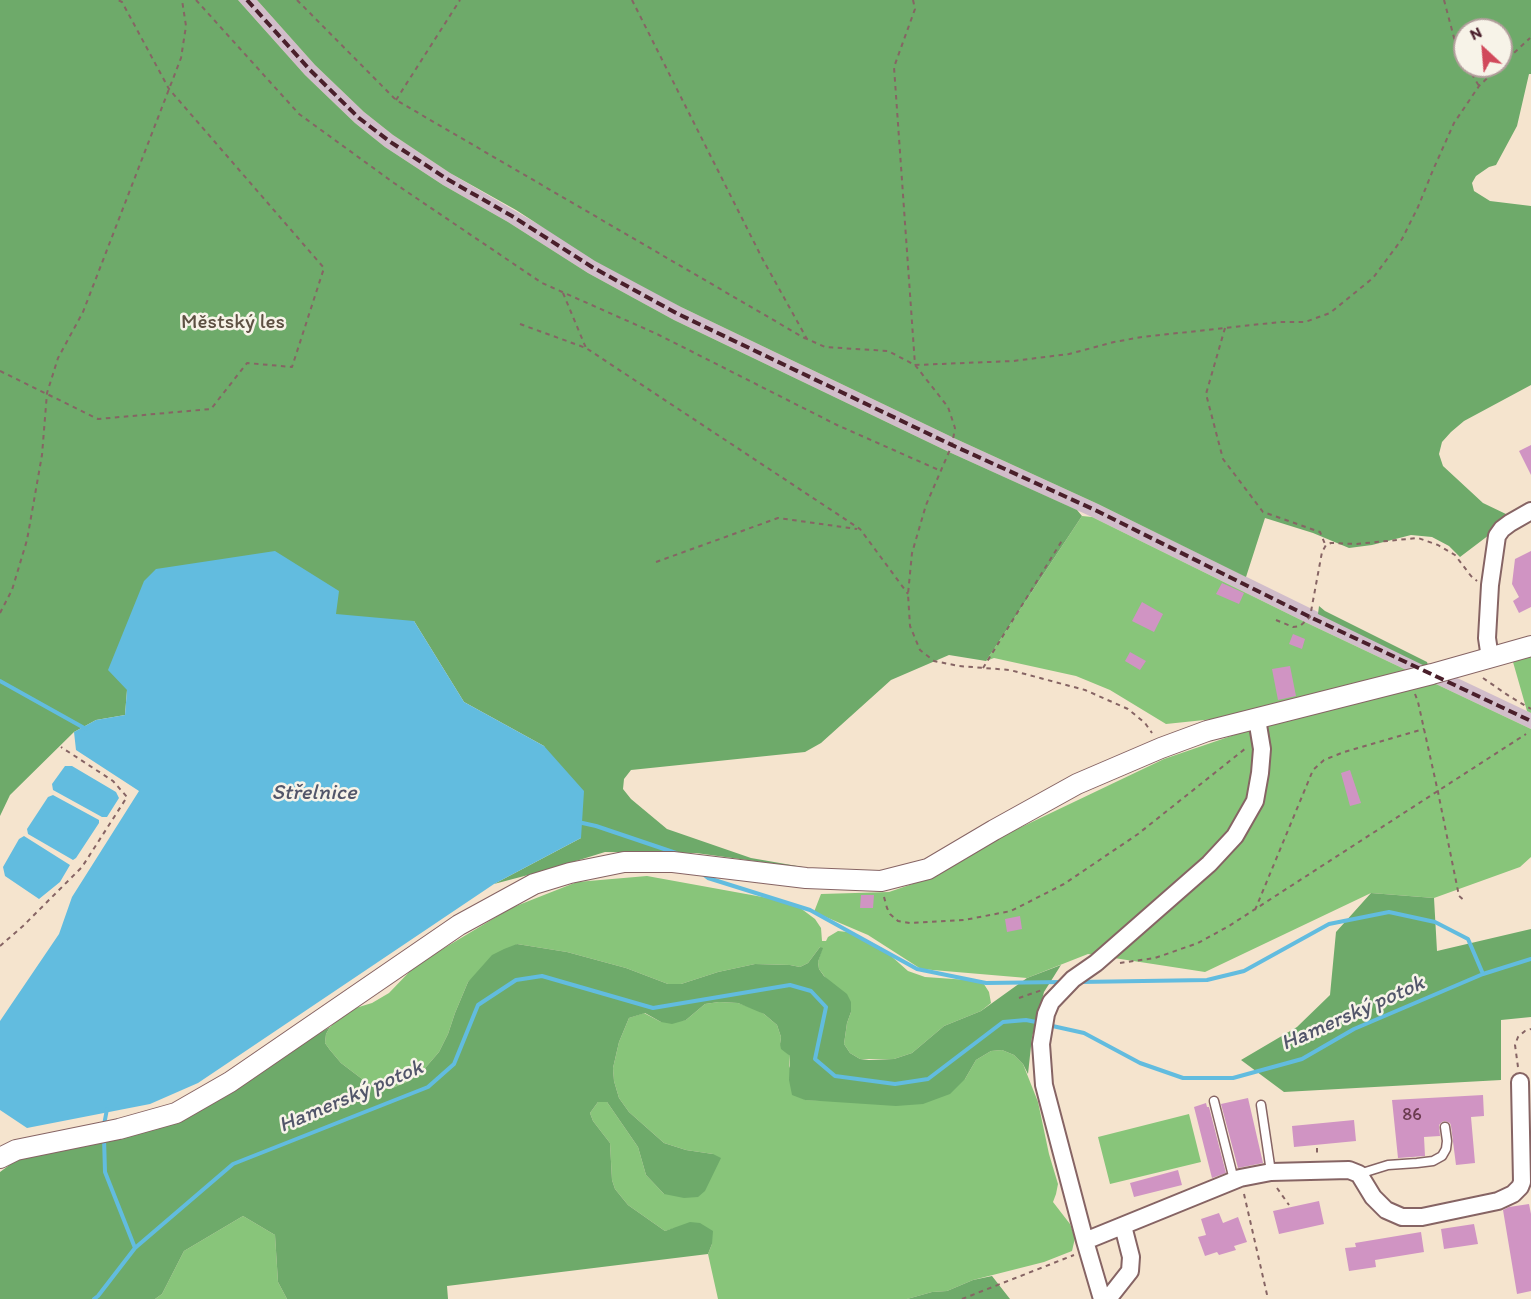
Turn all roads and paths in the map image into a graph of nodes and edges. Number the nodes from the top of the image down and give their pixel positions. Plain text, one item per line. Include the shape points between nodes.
1 (118, 0) edge
2 (182, 0) edge
3 (196, 0) edge
4 (297, 0) edge
5 (460, 0) edge
6 (632, 0) edge
7 (913, 0) edge
8 (1444, 0) edge
9 (1453, 34) edge
10 (1530, 38) edge
11 (1513, 54) edge
12 (1474, 78) edge
13 (1488, 78) edge
14 (1479, 86) junction
15 (169, 89) junction
16 (396, 100) junction
17 (563, 293) junction
18 (520, 324) dead end
19 (1225, 328) junction
20 (807, 339) junction
21 (586, 348) junction
22 (915, 365) junction
23 (0, 371) edge
24 (47, 393) junction
25 (941, 471) junction
26 (1531, 512) edge
27 (860, 529) junction
28 (1063, 539) dead end
29 (1326, 545) junction
30 (656, 562) dead end
31 (1490, 585) junction
32 (908, 594) junction
33 (0, 613) edge
34 (1276, 620) dead end
35 (1531, 646) edge
36 (1490, 658) junction
37 (1467, 664) junction
38 (983, 668) junction
39 (1409, 680) junction
40 (1531, 709) edge
41 (1259, 728) junction
42 (1424, 729) junction
43 (1526, 734) dead end
44 (61, 747) dead end
45 (1161, 748) junction
46 (1438, 792) junction
47 (881, 881) junction
48 (1466, 902) dead end
49 (1255, 910) junction
50 (0, 946) edge
51 (1096, 963) junction
52 (1531, 1029) edge
53 (1525, 1081) edge
54 (1214, 1101) dead end
55 (1261, 1105) dead end
56 (1445, 1127) dead end
57 (0, 1158) edge
58 (1271, 1172) junction
59 (1359, 1174) junction
60 (1237, 1179) junction
61 (1289, 1205) dead end
62 (1123, 1226) junction
63 (1086, 1246) junction
64 (962, 1299) edge
65 (1102, 1299) edge
66 (1108, 1299) edge
67 (1268, 1299) edge

1 - 15 path
2 - 15 path via 186,26 181,58
3 - 17 path via 299,114 532,277
4 - 16 path
5 - 16 path
6 - 20 path
7 - 22 path via 915,9 894,67
8 - 9 path
10 - 11 path
12 - 14 path
13 - 14 path
14 - 19 path via 1454,123 1402,239 1373,278 1330,313 1305,322
15 - 24 path via 83,312 58,358
15 - 24 path via 324,268 292,367 247,363 211,409 98,419
16 - 20 path
17 - 21 path
17 - 25 path
18 - 21 path
19 - 22 path via 1142,337 1069,354 1013,361
19 - 29 path via 1206,394 1223,459 1263,512 1320,532
20 - 22 path via 825,347 888,351
21 - 27 path
22 - 25 path via 948,407 955,428
23 - 24 path
24 - 33 path via 42,455 27,540 12,590
25 - 32 path via 912,554
26 - 31 street via 1510,523 1497,536
27 - 30 path via 778,518
27 - 32 path
28 - 38 path
29 - 31 path via 1418,538 1455,555 1480,584
29 - 34 path via 1310,617 1293,627
31 - 36 street
32 - 38 path via 910,626 920,650 934,661
35 - 36 street
36 - 37 street
37 - 39 street
37 - 40 path
38 - 45 path via 1010,670 1085,690 1128,709 1145,723
39 - 41 street
39 - 42 path
41 - 45 street via 1207,731
41 - 47 path via 1138,834 1064,884 1011,911 964,920 898,921 887,908
41 - 51 street via 1262,749 1255,801 1235,836 1209,864
42 - 46 path
42 - 49 path via 1344,752 1324,760 1313,770
43 - 46 path
44 - 50 path via 113,782 127,797 82,867
45 - 47 street via 1077,784 928,869
46 - 48 path via 1459,896
46 - 49 path
47 - 57 street via 807,878 673,862 624,862 534,884 459,925 230,1082 176,1113 16,1150
49 - 51 path via 1198,943 1167,954 1123,963
51 - 63 street via 1051,1002 1041,1044 1044,1085
52 - 53 path via 1518,1037 1515,1045
53 - 59 street via 1522,1182 1513,1194 1498,1201 1422,1217 1402,1216 1381,1206
54 - 60 lane
55 - 58 lane
56 - 59 lane via 1446,1149 1433,1161 1388,1165
58 - 59 street via 1349,1170
58 - 60 street
58 - 61 path via 1270,1179
60 - 62 street
60 - 67 path
62 - 63 street
62 - 66 street via 1131,1257 1130,1271
63 - 64 path
63 - 65 street

